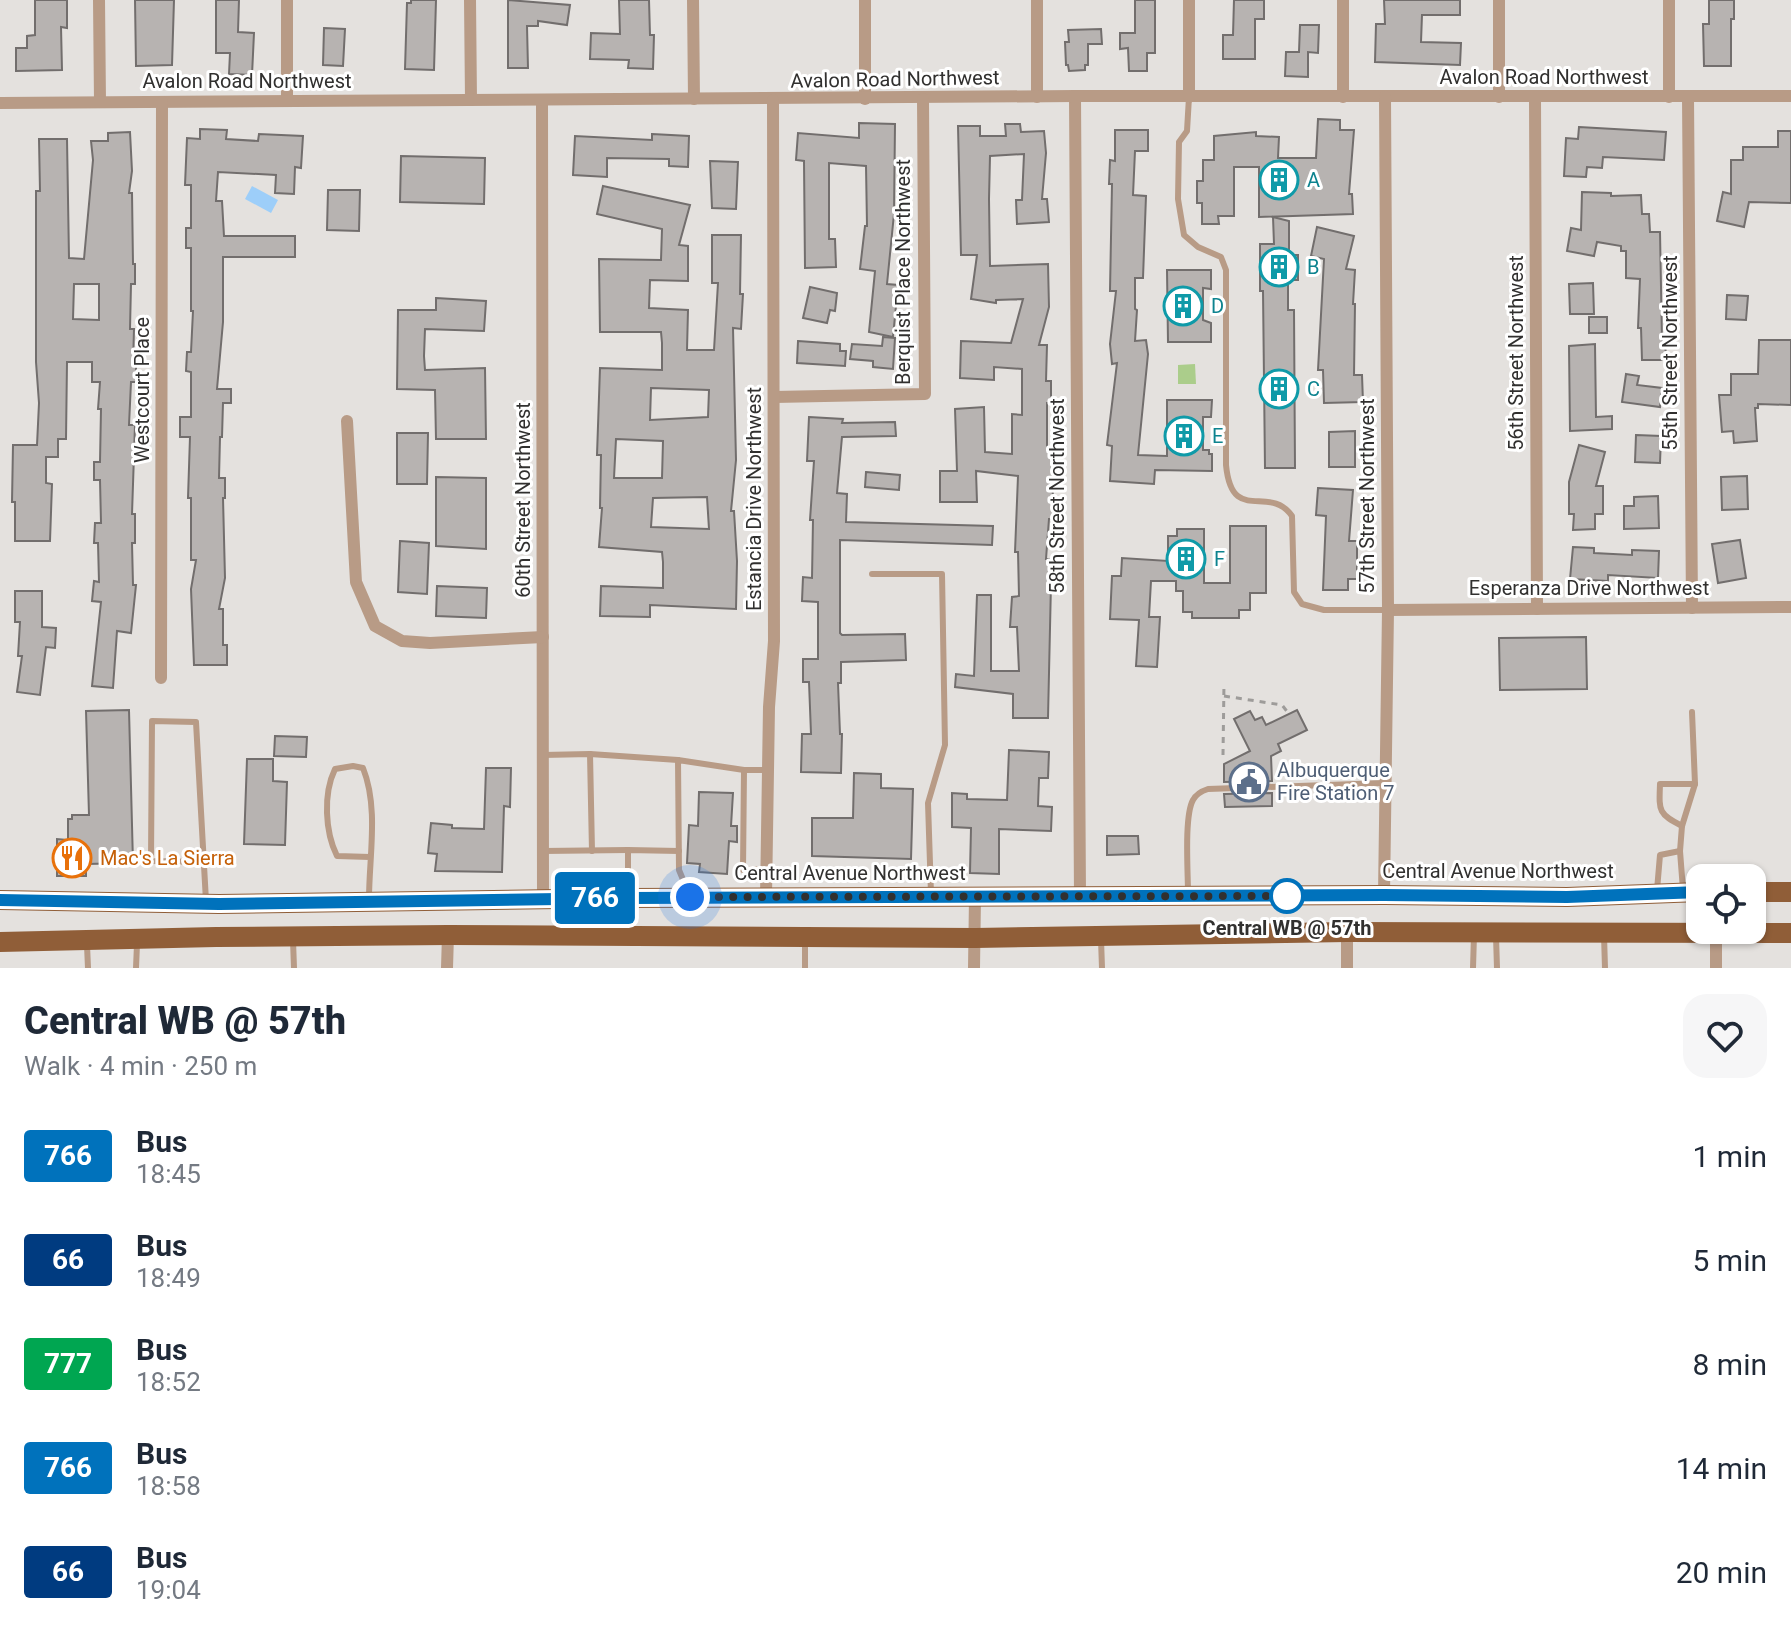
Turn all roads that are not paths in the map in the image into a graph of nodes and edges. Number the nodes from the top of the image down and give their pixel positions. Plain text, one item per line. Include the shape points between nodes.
1 (99, 0) edge
2 (287, 0) edge
3 (470, 0) edge
4 (693, 0) edge
5 (865, 0) edge
6 (1037, 0) edge
7 (1189, 0) edge
8 (1343, 0) edge
9 (1499, 0) edge
10 (1669, 0) edge
11 (1075, 96) junction
12 (1791, 96) edge
13 (1037, 97) junction
14 (1189, 97) junction
15 (1343, 97) junction
16 (1385, 97) junction
17 (1499, 97) junction
18 (1535, 97) junction
19 (1669, 97) junction
20 (1688, 97) junction
21 (694, 99) junction
22 (865, 99) junction
23 (923, 99) junction
24 (287, 100) junction
25 (471, 100) junction
26 (773, 100) junction
27 (542, 101) junction
28 (100, 102) junction
29 (162, 102) junction
30 (0, 103) edge
31 (774, 397) junction
32 (347, 421) dead end
33 (872, 574) dead end
34 (1791, 607) edge
35 (1692, 608) junction
36 (1537, 609) junction
37 (1388, 610) junction
38 (543, 637) junction
39 (161, 678) dead end
40 (1692, 712) dead end
41 (590, 754) junction
42 (543, 755) junction
43 (678, 760) junction
44 (744, 770) junction
45 (768, 770) junction
46 (1386, 782) junction
47 (1695, 784) junction
48 (1682, 826) junction
49 (628, 850) junction
50 (543, 851) junction
51 (592, 851) junction
52 (679, 851) junction
53 (1680, 851) junction
54 (370, 857) junction
55 (204, 862) junction
56 (766, 869) junction
57 (1686, 873) edge
58 (1686, 892) edge
59 (1766, 892) edge
60 (1791, 892) edge
61 (1657, 894) junction
62 (1384, 895) junction
63 (1080, 896) junction
64 (1188, 896) junction
65 (690, 897) junction
66 (766, 897) junction
67 (931, 897) junction
68 (975, 897) junction
69 (543, 898) junction
70 (628, 898) junction
71 (0, 900) edge
72 (369, 903) junction
73 (206, 904) junction
74 (1347, 932) junction
75 (1474, 932) junction
76 (1496, 932) junction
77 (1603, 932) junction
78 (1686, 932) edge
79 (1766, 933) edge
80 (1791, 933) edge
81 (448, 935) junction
82 (293, 936) junction
83 (805, 936) junction
84 (1101, 936) junction
85 (975, 938) junction
86 (137, 939) junction
87 (87, 941) junction
88 (0, 942) edge
89 (1716, 944) edge
90 (88, 968) edge
91 (136, 968) edge
92 (294, 968) edge
93 (447, 968) edge
94 (805, 968) edge
95 (974, 968) edge
96 (1102, 968) edge
97 (1347, 968) edge
98 (1473, 968) edge
99 (1497, 968) edge
100 (1605, 968) edge
101 (1716, 968) edge

1 - 28 street
2 - 24 street
3 - 25 street
4 - 21 street
5 - 22 street
6 - 13 street
7 - 14 street
8 - 15 street
9 - 17 street
10 - 19 street
11 - 13 street, Avalon Road Northwest
11 - 14 street, Avalon Road Northwest
11 - 63 street, 58th Street Northwest
12 - 20 street, Avalon Road Northwest
13 - 23 street, Avalon Road Northwest
14 - 15 street, Avalon Road Northwest
14 - 37 lane via 1187,131 1179,142 1178,199 1184,235 1221,257 1226,270 1228,486 1239,497 1272,502 1292,516 1294,592 1302,604 1324,610
15 - 16 street, Avalon Road Northwest
16 - 17 street, Avalon Road Northwest
16 - 37 street, 57th Street Northwest
17 - 18 street, Avalon Road Northwest
18 - 19 street, Avalon Road Northwest
18 - 36 street, 56th Street Northwest
19 - 20 street, Avalon Road Northwest
20 - 35 street, 55th Street Northwest
21 - 26 street, Avalon Road Northwest
21 - 27 street, Avalon Road Northwest
22 - 23 street, Avalon Road Northwest
22 - 26 street, Avalon Road Northwest
23 - 31 street, Berquist Place Northwest via 925,394
24 - 25 street, Avalon Road Northwest
24 - 29 street, Avalon Road Northwest
25 - 27 street, Avalon Road Northwest
26 - 31 street, Estancia Drive Northwest
27 - 38 street, 60th Street Northwest
28 - 29 street, Avalon Road Northwest
28 - 30 street, Avalon Road Northwest
29 - 39 street, Westcourt Place
31 - 45 street, Estancia Drive Northwest
32 - 38 street via 356,582 375,626 402,641 430,643
33 - 67 lane via 942,574 945,745 928,803
34 - 35 street, Esperanza Drive Northwest
35 - 36 street, Esperanza Drive Northwest
36 - 37 street, Esperanza Drive Northwest
37 - 46 street, 57th Street Northwest
38 - 42 street, 60th Street Northwest
40 - 47 lane
41 - 42 lane
41 - 43 lane
41 - 51 lane
42 - 50 street, 60th Street Northwest
43 - 44 lane
43 - 52 lane
44 - 45 lane
44 - 56 lane via 743,870
45 - 56 street, Estancia Drive Northwest
46 - 62 street, 57th Street Northwest
46 - 64 lane via 1201,791 1189,814
47 - 48 lane
47 - 48 lane via 1660,784 1664,817
48 - 53 lane
49 - 51 lane
49 - 52 lane
49 - 70 lane
50 - 51 lane
50 - 69 street, 60th Street Northwest
52 - 65 lane via 679,870
53 - 57 lane
53 - 61 lane via 1660,855
54 - 54 lane via 368,780 363,768 335,769 330,780 330,842 337,856
54 - 72 lane
55 - 55 lane via 196,722 152,721 151,861
55 - 73 lane
56 - 66 street, Estancia Drive Northwest
58 - 61 main road, Central Avenue Northwest
59 - 60 main road
61 - 62 main road, Central Avenue Northwest
62 - 64 main road, Central Avenue Northwest
63 - 64 main road, Central Avenue Northwest
63 - 68 main road, Central Avenue Northwest
65 - 66 main road, Central Avenue Northwest
65 - 70 main road, Central Avenue Northwest
66 - 67 main road, Central Avenue Northwest
67 - 68 main road, Central Avenue Northwest
68 - 85 street
69 - 70 main road, Central Avenue Northwest
69 - 72 main road, Central Avenue Northwest
71 - 73 main road, Central Avenue Northwest
72 - 73 main road, Central Avenue Northwest
74 - 75 main road
74 - 84 main road
74 - 97 street
75 - 76 main road
75 - 98 lane
76 - 77 main road
76 - 99 lane
77 - 78 main road
77 - 100 lane
79 - 80 main road
81 - 82 main road
81 - 83 main road
81 - 93 street
82 - 86 main road
82 - 92 lane
83 - 85 main road
83 - 94 lane
84 - 85 main road
84 - 96 lane
85 - 95 street
86 - 87 main road
86 - 91 lane
87 - 88 main road
87 - 90 lane
89 - 101 street

